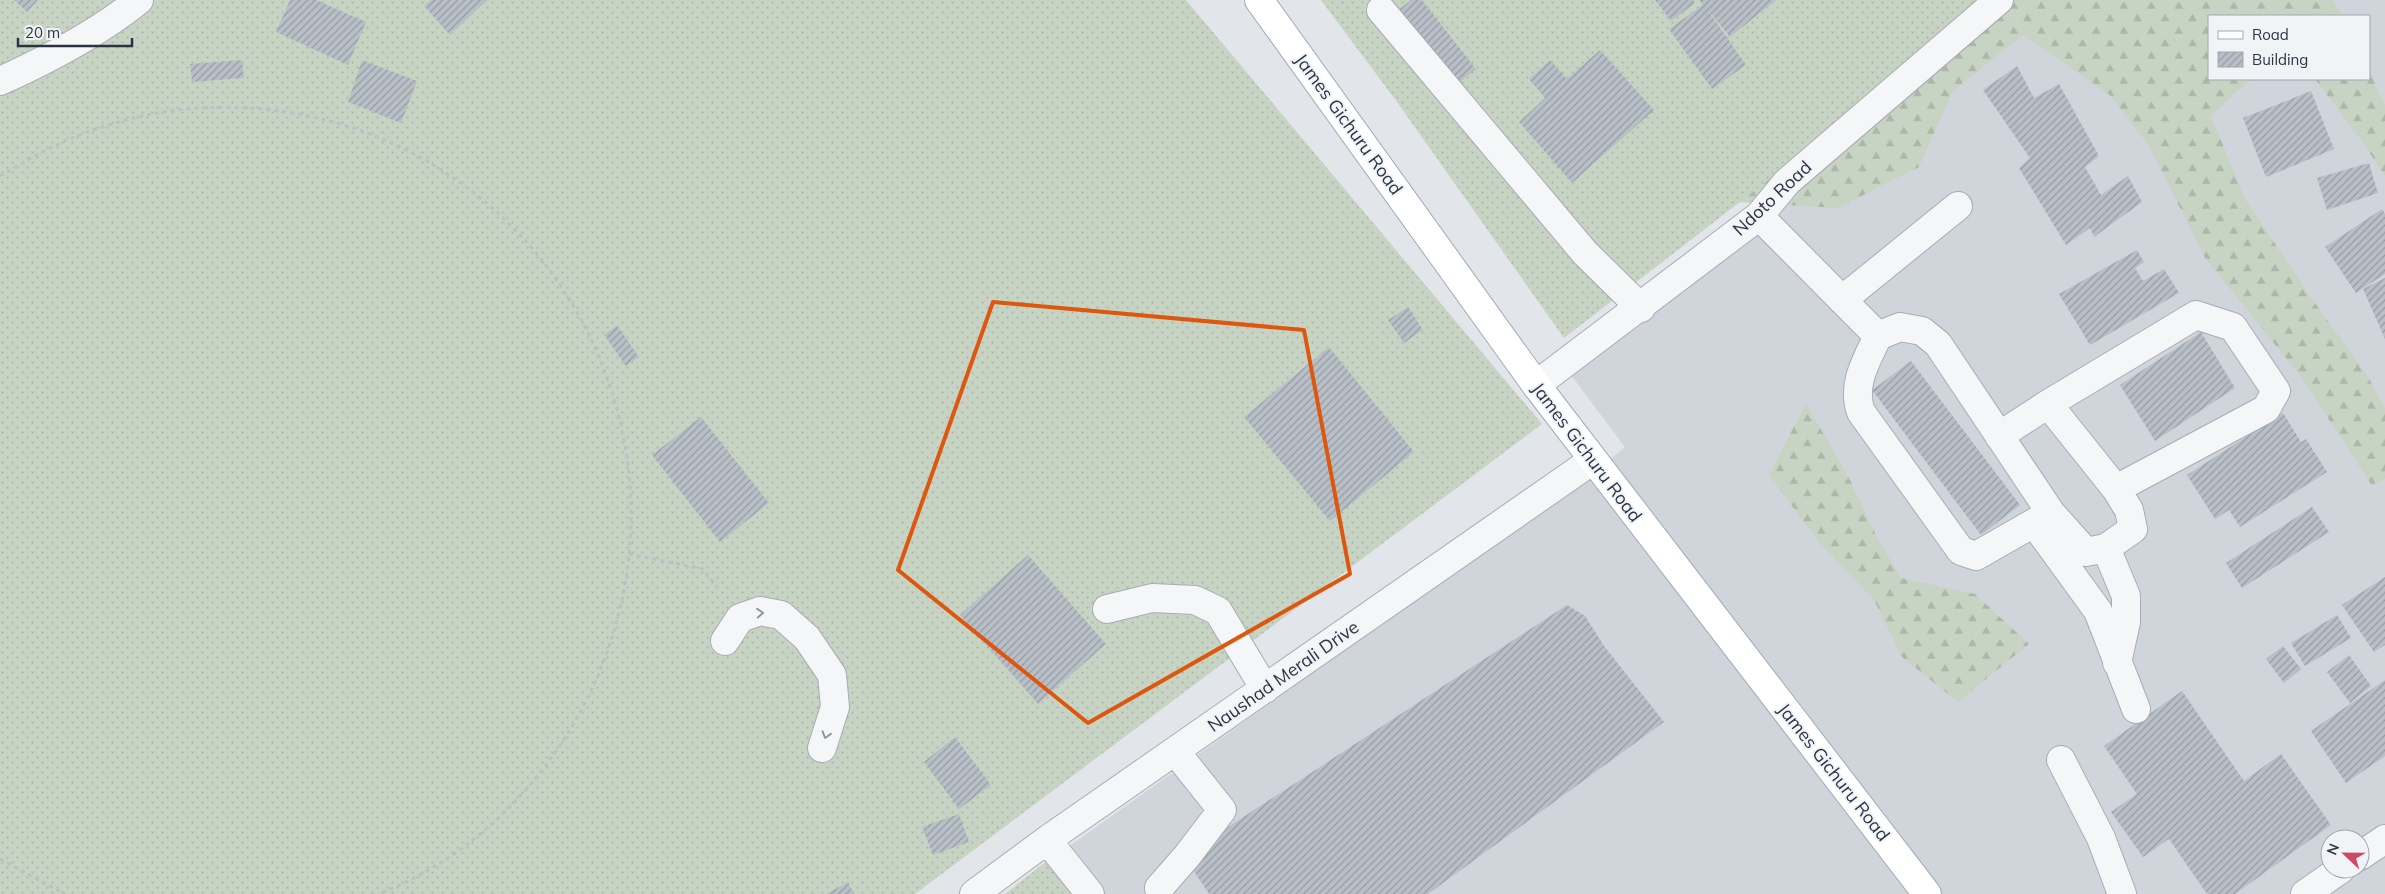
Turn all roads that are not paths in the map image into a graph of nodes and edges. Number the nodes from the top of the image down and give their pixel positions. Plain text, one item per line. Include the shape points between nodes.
1 (139, 0) edge
2 (1259, 0) edge
3 (1999, 0) edge
4 (1381, 10) dead end
5 (0, 81) edge
6 (1958, 206) dead end
7 (1759, 216) junction
8 (1842, 300) junction
9 (1641, 308) junction
10 (1878, 336) junction
11 (1536, 386) junction
12 (2048, 404) junction
13 (1999, 436) junction
14 (1593, 460) junction
15 (2116, 489) junction
16 (2043, 518) junction
17 (2106, 548) junction
18 (1107, 609) dead end
19 (725, 641) dead end
20 (2117, 663) junction
21 (1265, 689) junction
22 (2136, 709) dead end
23 (822, 748) dead end
24 (1175, 751) junction
25 (2061, 760) dead end
26 (2385, 839) edge
27 (1047, 840) junction
28 (2370, 849) edge
29 (2327, 879) edge
30 (1159, 888) dead end
31 (974, 894) edge
32 (1090, 894) edge
33 (1927, 894) edge
34 (2122, 894) edge
35 (2305, 894) edge

1 - 5 street via 104,26 47,60
2 - 11 main road, James Gichuru Road
3 - 7 street, Ndoto Road via 1787,182
4 - 9 street via 1585,254
6 - 8 street
7 - 8 street
7 - 9 street, Ndoto Road
8 - 10 street
9 - 11 street, Ndoto Road
10 - 13 street via 1900,327 1922,331 1938,344
10 - 16 street via 1861,371 1856,400 1861,412 1961,551 1976,556
11 - 14 main road, James Gichuru Road
12 - 13 street
12 - 15 street
12 - 15 street via 2196,315 2233,327 2276,391 2266,408
13 - 16 street
14 - 21 street, Naushad Merali Drive
14 - 33 main road, James Gichuru Road
15 - 17 street via 2129,510 2133,529
16 - 17 street via 2086,552
16 - 20 street via 2098,611
17 - 20 street via 2126,596 2126,622
18 - 21 street via 1152,598 1195,600 1218,611
19 -> 23 street via 740,618 760,611 781,615 807,638 832,675 835,707
20 - 22 street
21 - 24 street, Naushad Merali Drive
24 - 27 street, Naushad Merali Drive
24 - 30 street via 1222,810
25 - 34 street via 2100,838
26 - 28 street
27 - 31 street, Naushad Merali Drive
27 - 32 street
29 - 35 street

